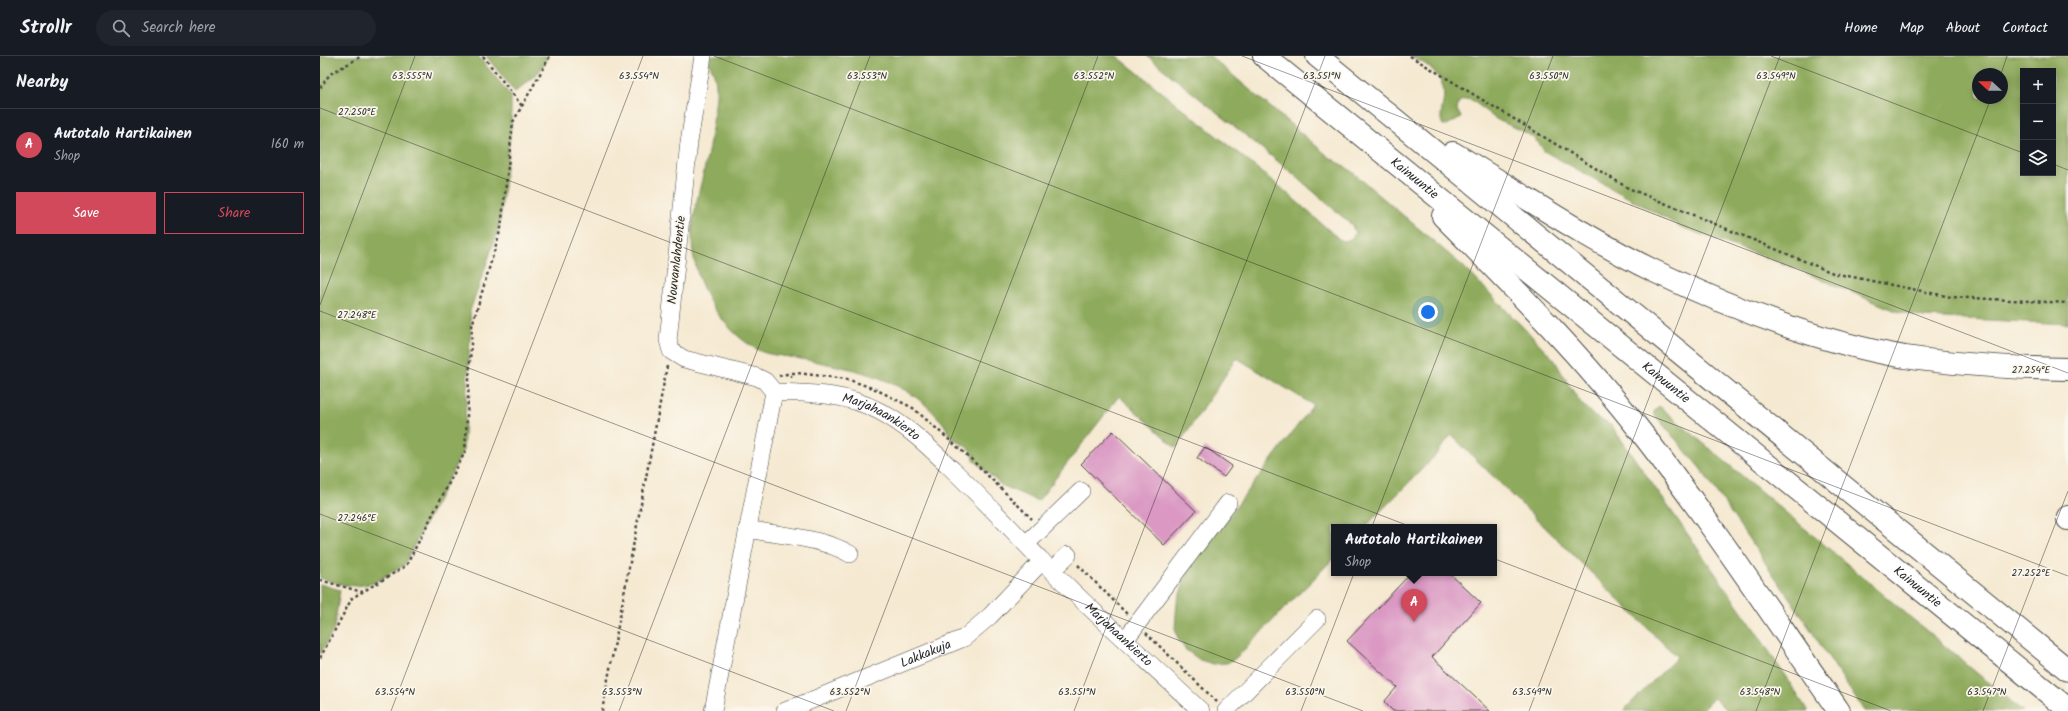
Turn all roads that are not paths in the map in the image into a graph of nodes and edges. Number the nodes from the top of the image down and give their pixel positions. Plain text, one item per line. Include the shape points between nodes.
1 (703, 56) edge
2 (1317, 56) edge
3 (1268, 57) edge
4 (1388, 114) junction
5 (1360, 133) junction
6 (2068, 369) edge
7 (782, 393) junction
8 (1082, 491) dead end
9 (1228, 503) dead end
10 (747, 529) junction
11 (1026, 544) junction
12 (850, 554) dead end
13 (1068, 555) road end
14 (1047, 565) junction
15 (1316, 619) dead end
16 (1126, 640) junction
17 (2068, 670) edge
18 (1223, 708) edge
19 (2068, 709) edge
20 (713, 711) edge
21 (785, 711) edge
22 (1201, 711) edge
23 (1839, 711) edge

1 - 7 street, Nouvanlahdentie via 688,150 668,340 671,351 684,359 757,377
2 - 4 highway
3 - 5 highway, Kainuuntie
4 - 6 highway via 1572,226 1654,271 1749,312 1816,335 1904,356 2010,368
4 - 17 highway
5 - 19 highway, Kainuuntie
5 - 23 highway via 1542,317 1594,375 1641,432 1698,509
7 - 10 street
7 - 11 street, Marjahaankierto via 816,393 839,397 872,408 894,419 931,449
8 - 11 street
9 - 16 street
10 - 12 street via 819,542 838,547
10 - 20 street
11 - 14 street, Marjahaankierto
13 - 14 street, Lakkakuja
14 - 16 street, Marjahaankierto
14 - 21 street, Lakkakuja via 964,638
15 - 18 street
16 - 22 street, Marjahaankierto

